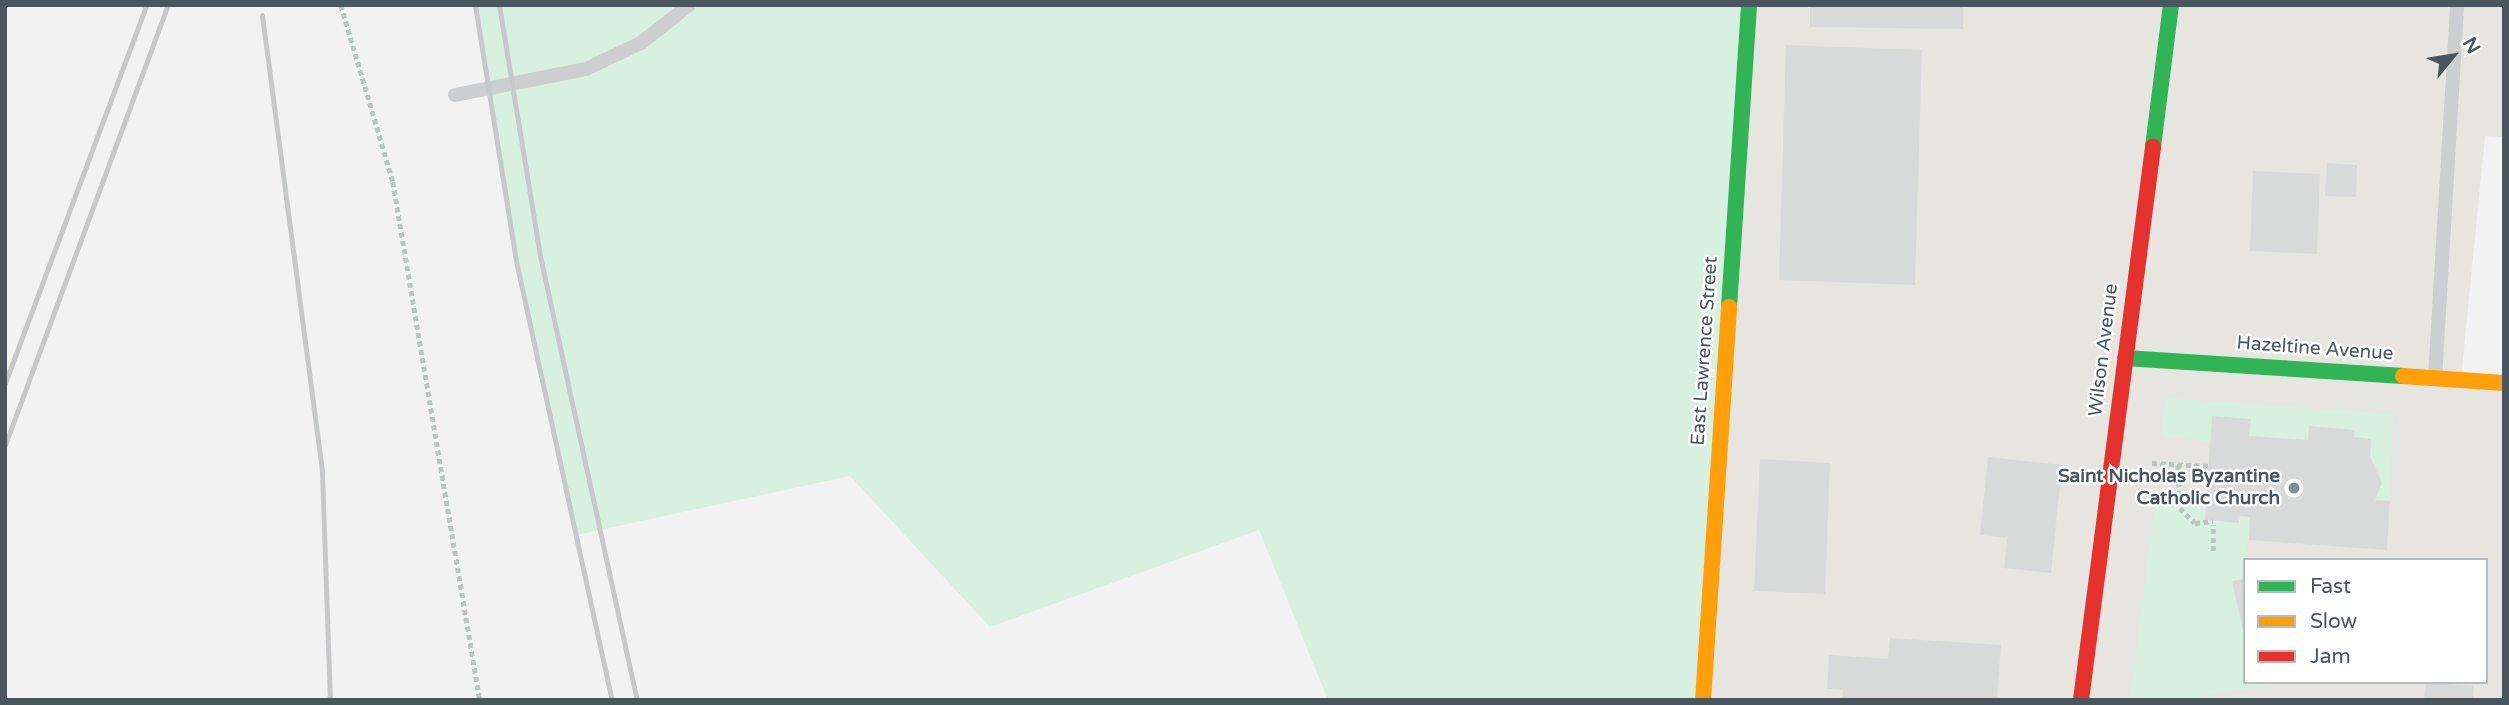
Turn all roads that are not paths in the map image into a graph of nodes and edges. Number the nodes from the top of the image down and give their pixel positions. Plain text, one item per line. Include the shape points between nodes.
1 (689, 5) edge
2 (1749, 5) edge
3 (2171, 5) edge
4 (2457, 5) edge
5 (455, 95) dead end
6 (2124, 358) junction
7 (2435, 379) junction
8 (2504, 383) edge
9 (1703, 700) edge
10 (2081, 700) edge

1 - 5 lane via 641,43 586,69
2 - 9 street, East Lawrence Street
3 - 6 street, Wilson Avenue
4 - 7 lane
6 - 7 street, Hazeltine Avenue
6 - 10 street, Wilson Avenue
7 - 8 street, Hazeltine Avenue

